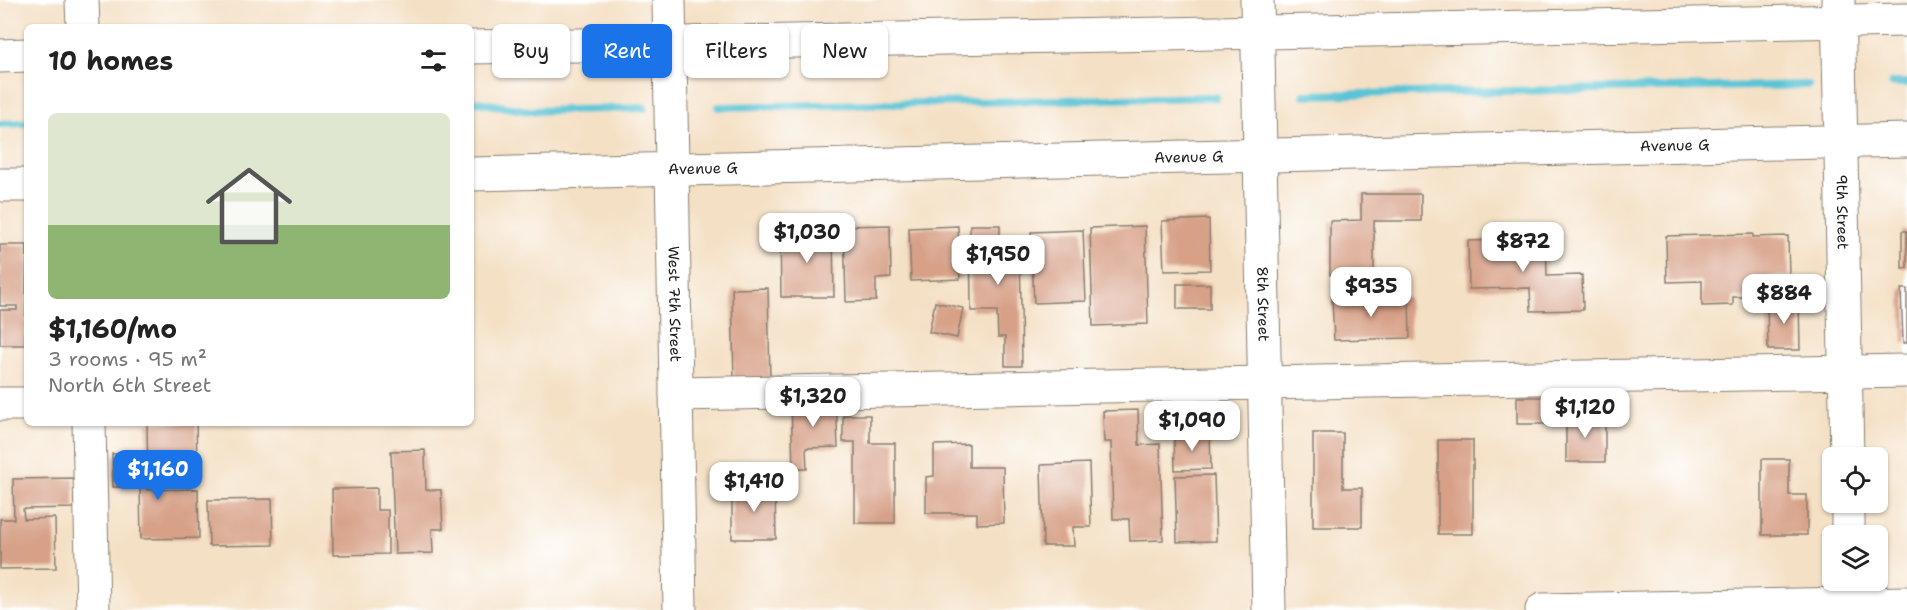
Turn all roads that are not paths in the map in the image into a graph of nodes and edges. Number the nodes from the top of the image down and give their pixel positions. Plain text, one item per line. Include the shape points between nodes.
1 (82, 0) edge
2 (669, 0) edge
3 (1257, 0) edge
4 (1839, 11) edge
5 (1907, 20) edge
6 (82, 24) edge
7 (670, 24) edge
8 (1257, 32) junction
9 (672, 43) edge
10 (582, 45) edge
11 (474, 47) edge
12 (24, 55) edge
13 (0, 56) edge
14 (671, 78) edge
15 (1907, 140) edge
16 (1841, 141) junction
17 (1259, 156) junction
18 (672, 169) junction
19 (474, 174) edge
20 (0, 185) edge
21 (24, 185) edge
22 (1907, 371) edge
23 (1845, 372) junction
24 (1264, 383) junction
25 (676, 394) junction
26 (0, 404) edge
27 (24, 404) edge
28 (89, 426) edge
29 (1847, 447) edge
30 (1849, 592) edge
31 (1907, 603) edge
32 (93, 610) edge
33 (680, 610) edge
34 (1269, 610) edge
35 (1542, 610) edge

1 - 6 street
2 - 7 street, West 7th Street
3 - 8 street, 8th Street
4 - 5 street
4 - 8 street
4 - 16 street, 9th Street
8 - 9 street
8 - 17 street, 8th Street
10 - 11 street
12 - 13 street
14 - 18 street, West 7th Street
15 - 16 street, Avenue G
16 - 17 street, Avenue G
16 - 23 street, 9th Street
17 - 18 street, Avenue G
17 - 24 street, 8th Street
18 - 19 street, Avenue G
18 - 25 street, West 7th Street
20 - 21 street
22 - 23 street
23 - 24 street
23 - 29 street, 9th Street
24 - 25 street
24 - 34 street, 8th Street
25 - 33 street, West 7th Street
26 - 27 street
28 - 32 street
30 - 31 street
30 - 35 street

